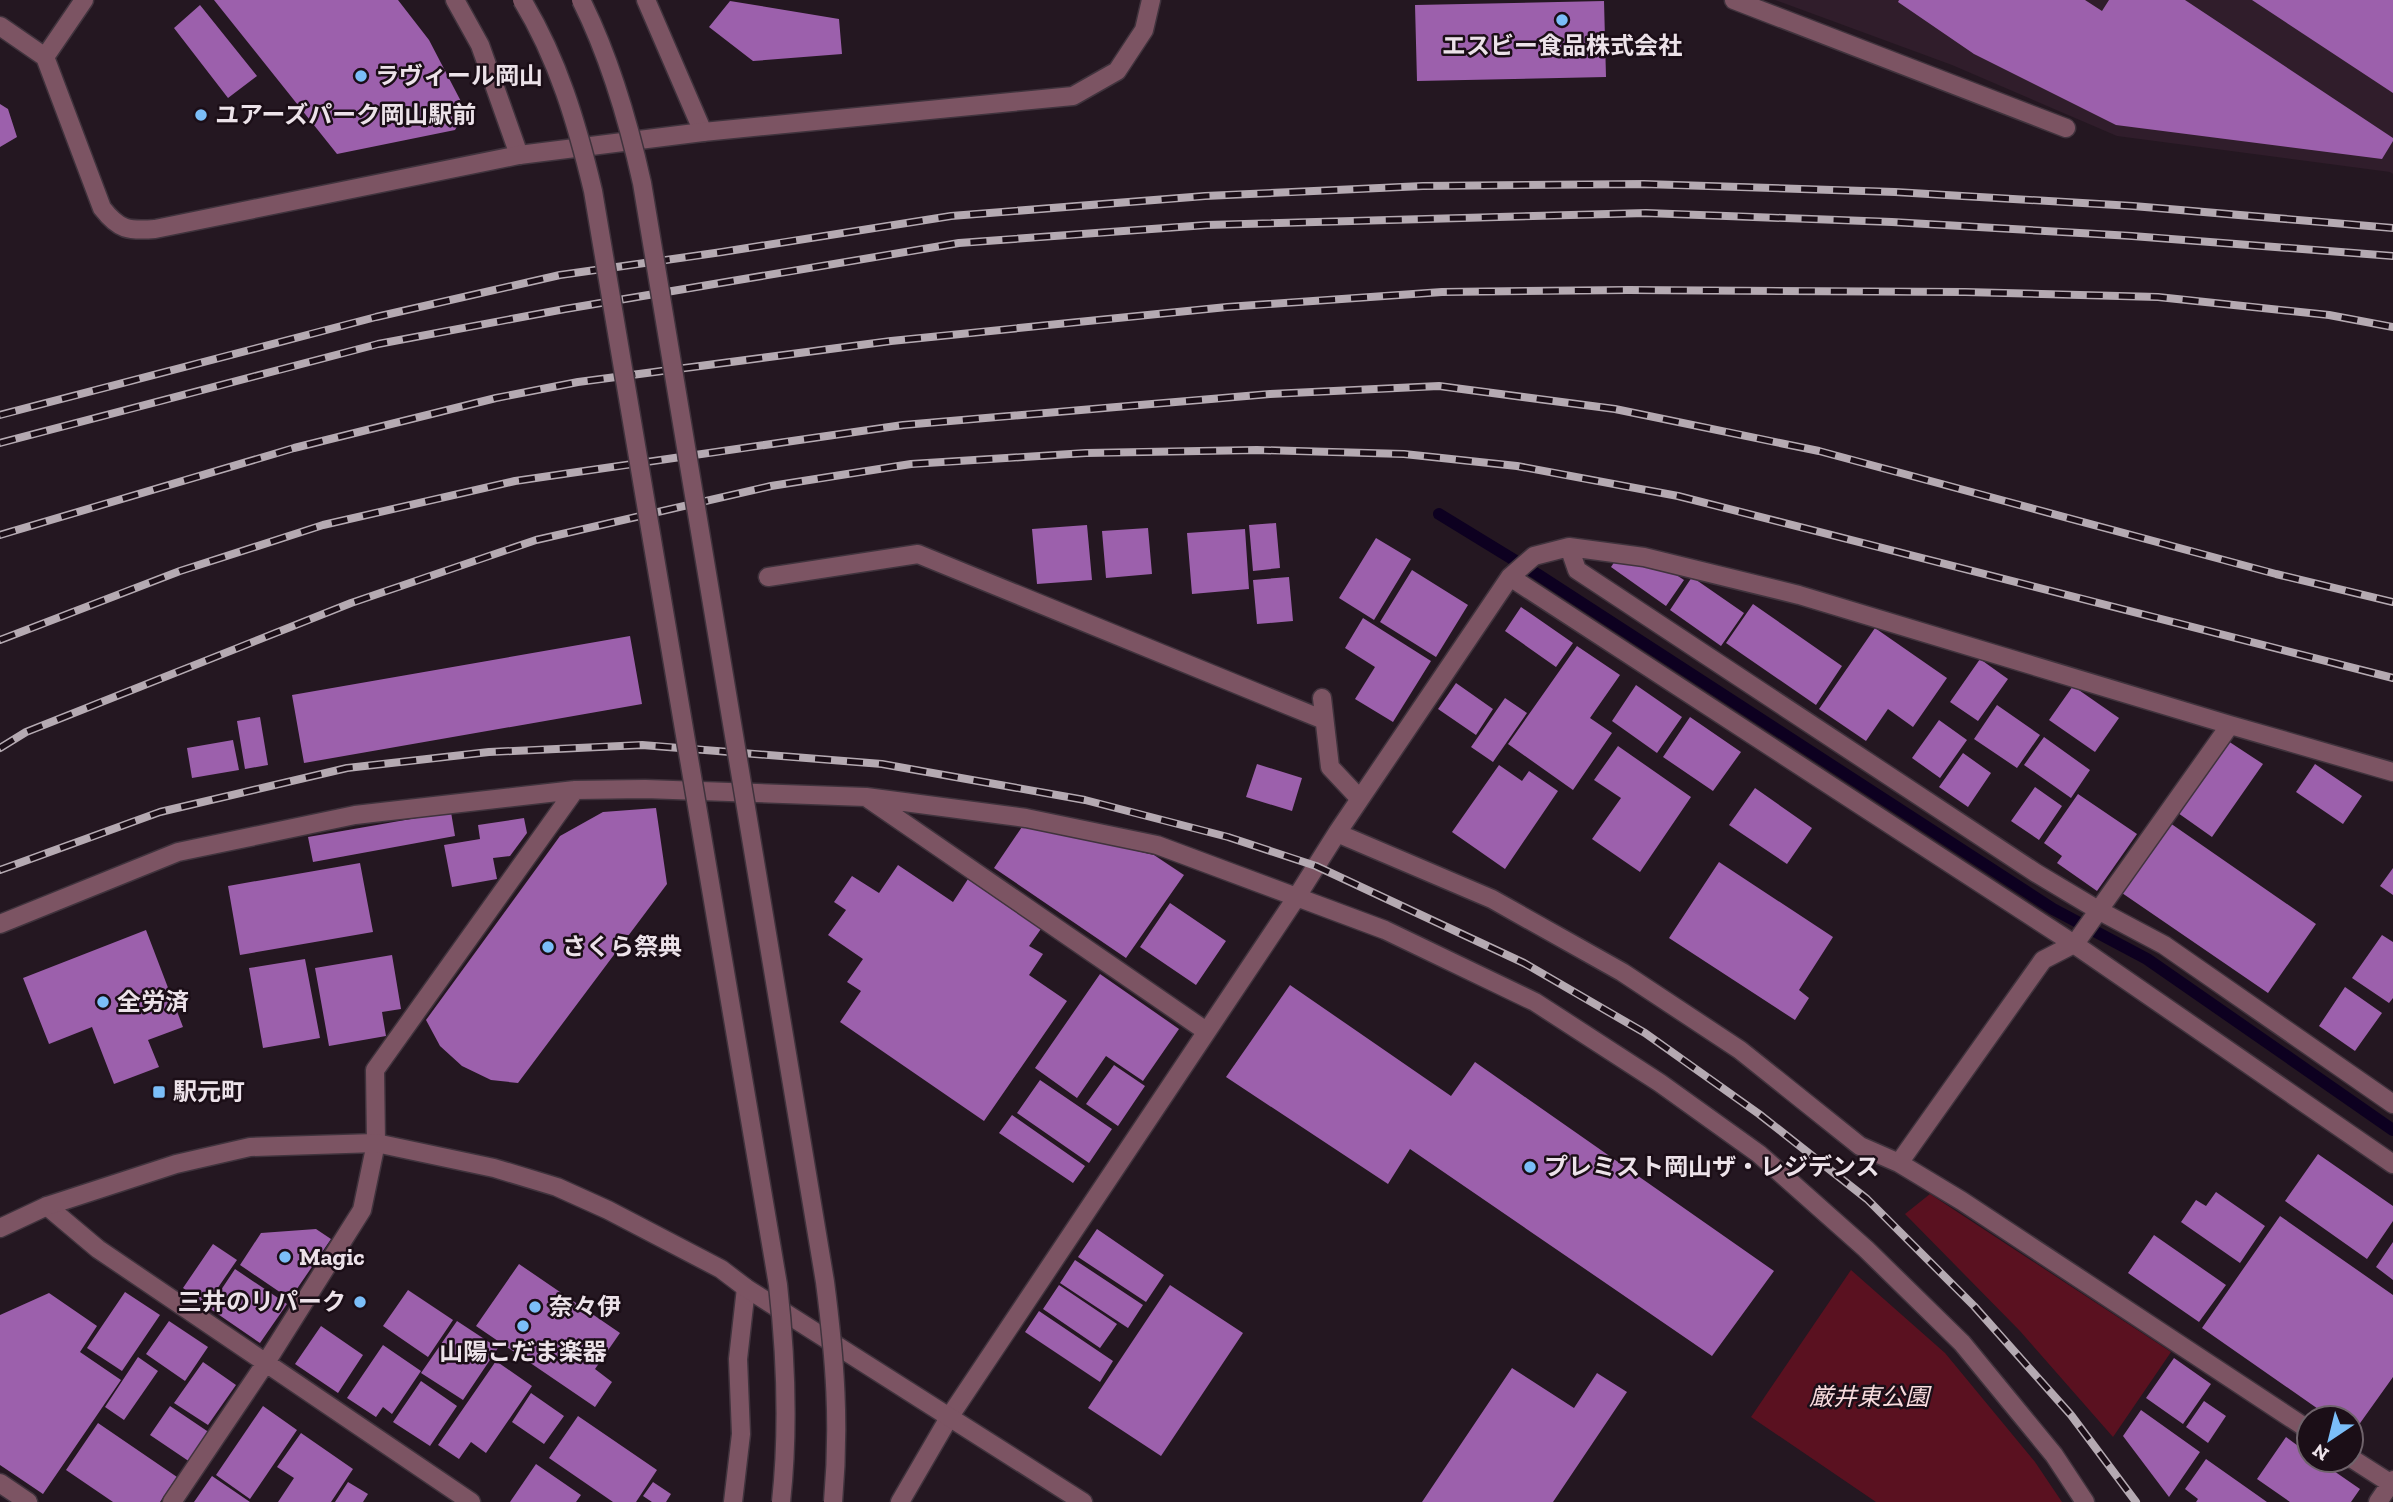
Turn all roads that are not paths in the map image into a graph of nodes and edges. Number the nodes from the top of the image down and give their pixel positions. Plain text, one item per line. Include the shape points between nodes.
1 (84, 0) edge
2 (455, 0) edge
3 (522, 0) edge
4 (581, 0) edge
5 (646, 0) edge
6 (1151, 0) edge
7 (1734, 0) edge
8 (0, 26) edge
9 (45, 57) junction
10 (2066, 128) dead end
11 (703, 132) junction
12 (519, 155) junction
13 (1569, 547) junction
14 (1514, 573) junction
15 (768, 577) dead end
16 (1322, 698) dead end
17 (1324, 720) junction
18 (2230, 725) junction
19 (2393, 772) edge
20 (575, 790) junction
21 (866, 797) junction
22 (1360, 799) junction
23 (1337, 833) junction
24 (1296, 898) junction
25 (2096, 914) junction
26 (0, 924) edge
27 (2077, 941) junction
28 (1206, 1031) junction
29 (2393, 1104) edge
30 (376, 1143) junction
31 (1899, 1163) junction
32 (2393, 1164) edge
33 (47, 1206) junction
34 (0, 1228) edge
35 (746, 1288) junction
36 (265, 1364) junction
37 (950, 1416) junction
38 (2295, 1421) edge
39 (2365, 1467) edge
40 (0, 1483) edge
41 (2392, 1483) edge
42 (28, 1502) edge
43 (172, 1502) edge
44 (471, 1502) edge
45 (733, 1502) edge
46 (781, 1502) edge
47 (833, 1502) edge
48 (900, 1502) edge
49 (1083, 1502) edge
50 (2085, 1502) edge
51 (2378, 1502) edge

1 - 9 street
2 - 12 street via 481,46
3 - 46 street, bridge via 565,92 598,218 778,1284 786,1410
4 - 47 street, bridge via 624,108 642,183 825,1282 838,1411
5 - 11 street
6 - 11 street via 1144,30 1117,71 1073,96
7 - 10 street
8 - 9 street
9 - 12 street via 102,208 114,223 131,231
11 - 12 street
13 - 14 street via 1534,556
13 - 18 street via 1644,557 1799,595
13 - 25 street via 1577,570
14 - 22 street
14 - 27 street
15 - 17 street via 918,554
16 - 17 street
17 - 22 street via 1330,767
18 - 19 street
18 - 25 street
20 - 21 street
20 - 26 street via 355,816 178,852
20 - 30 street via 375,1070
21 - 24 street via 1026,818 1157,845
21 - 28 street
22 - 23 street
23 - 24 street
23 - 31 street via 1492,899 1622,972 1740,1050 1860,1146
24 - 28 street
24 - 50 street via 1385,930 1535,1002 1759,1154 1962,1343
25 - 27 street
25 - 29 street via 2164,945
27 - 31 street via 2043,960
27 - 32 street
28 - 37 street
30 - 33 street via 250,1147 176,1164
30 - 35 street via 494,1168 557,1187 711,1264
30 - 36 street via 362,1210
31 - 38 street
33 - 34 street
33 - 36 street via 98,1249
35 - 37 street
35 - 45 street via 738,1359 741,1434
36 - 43 street
36 - 44 street
37 - 48 street
37 - 49 street
39 - 41 street
40 - 42 street
41 - 51 street

